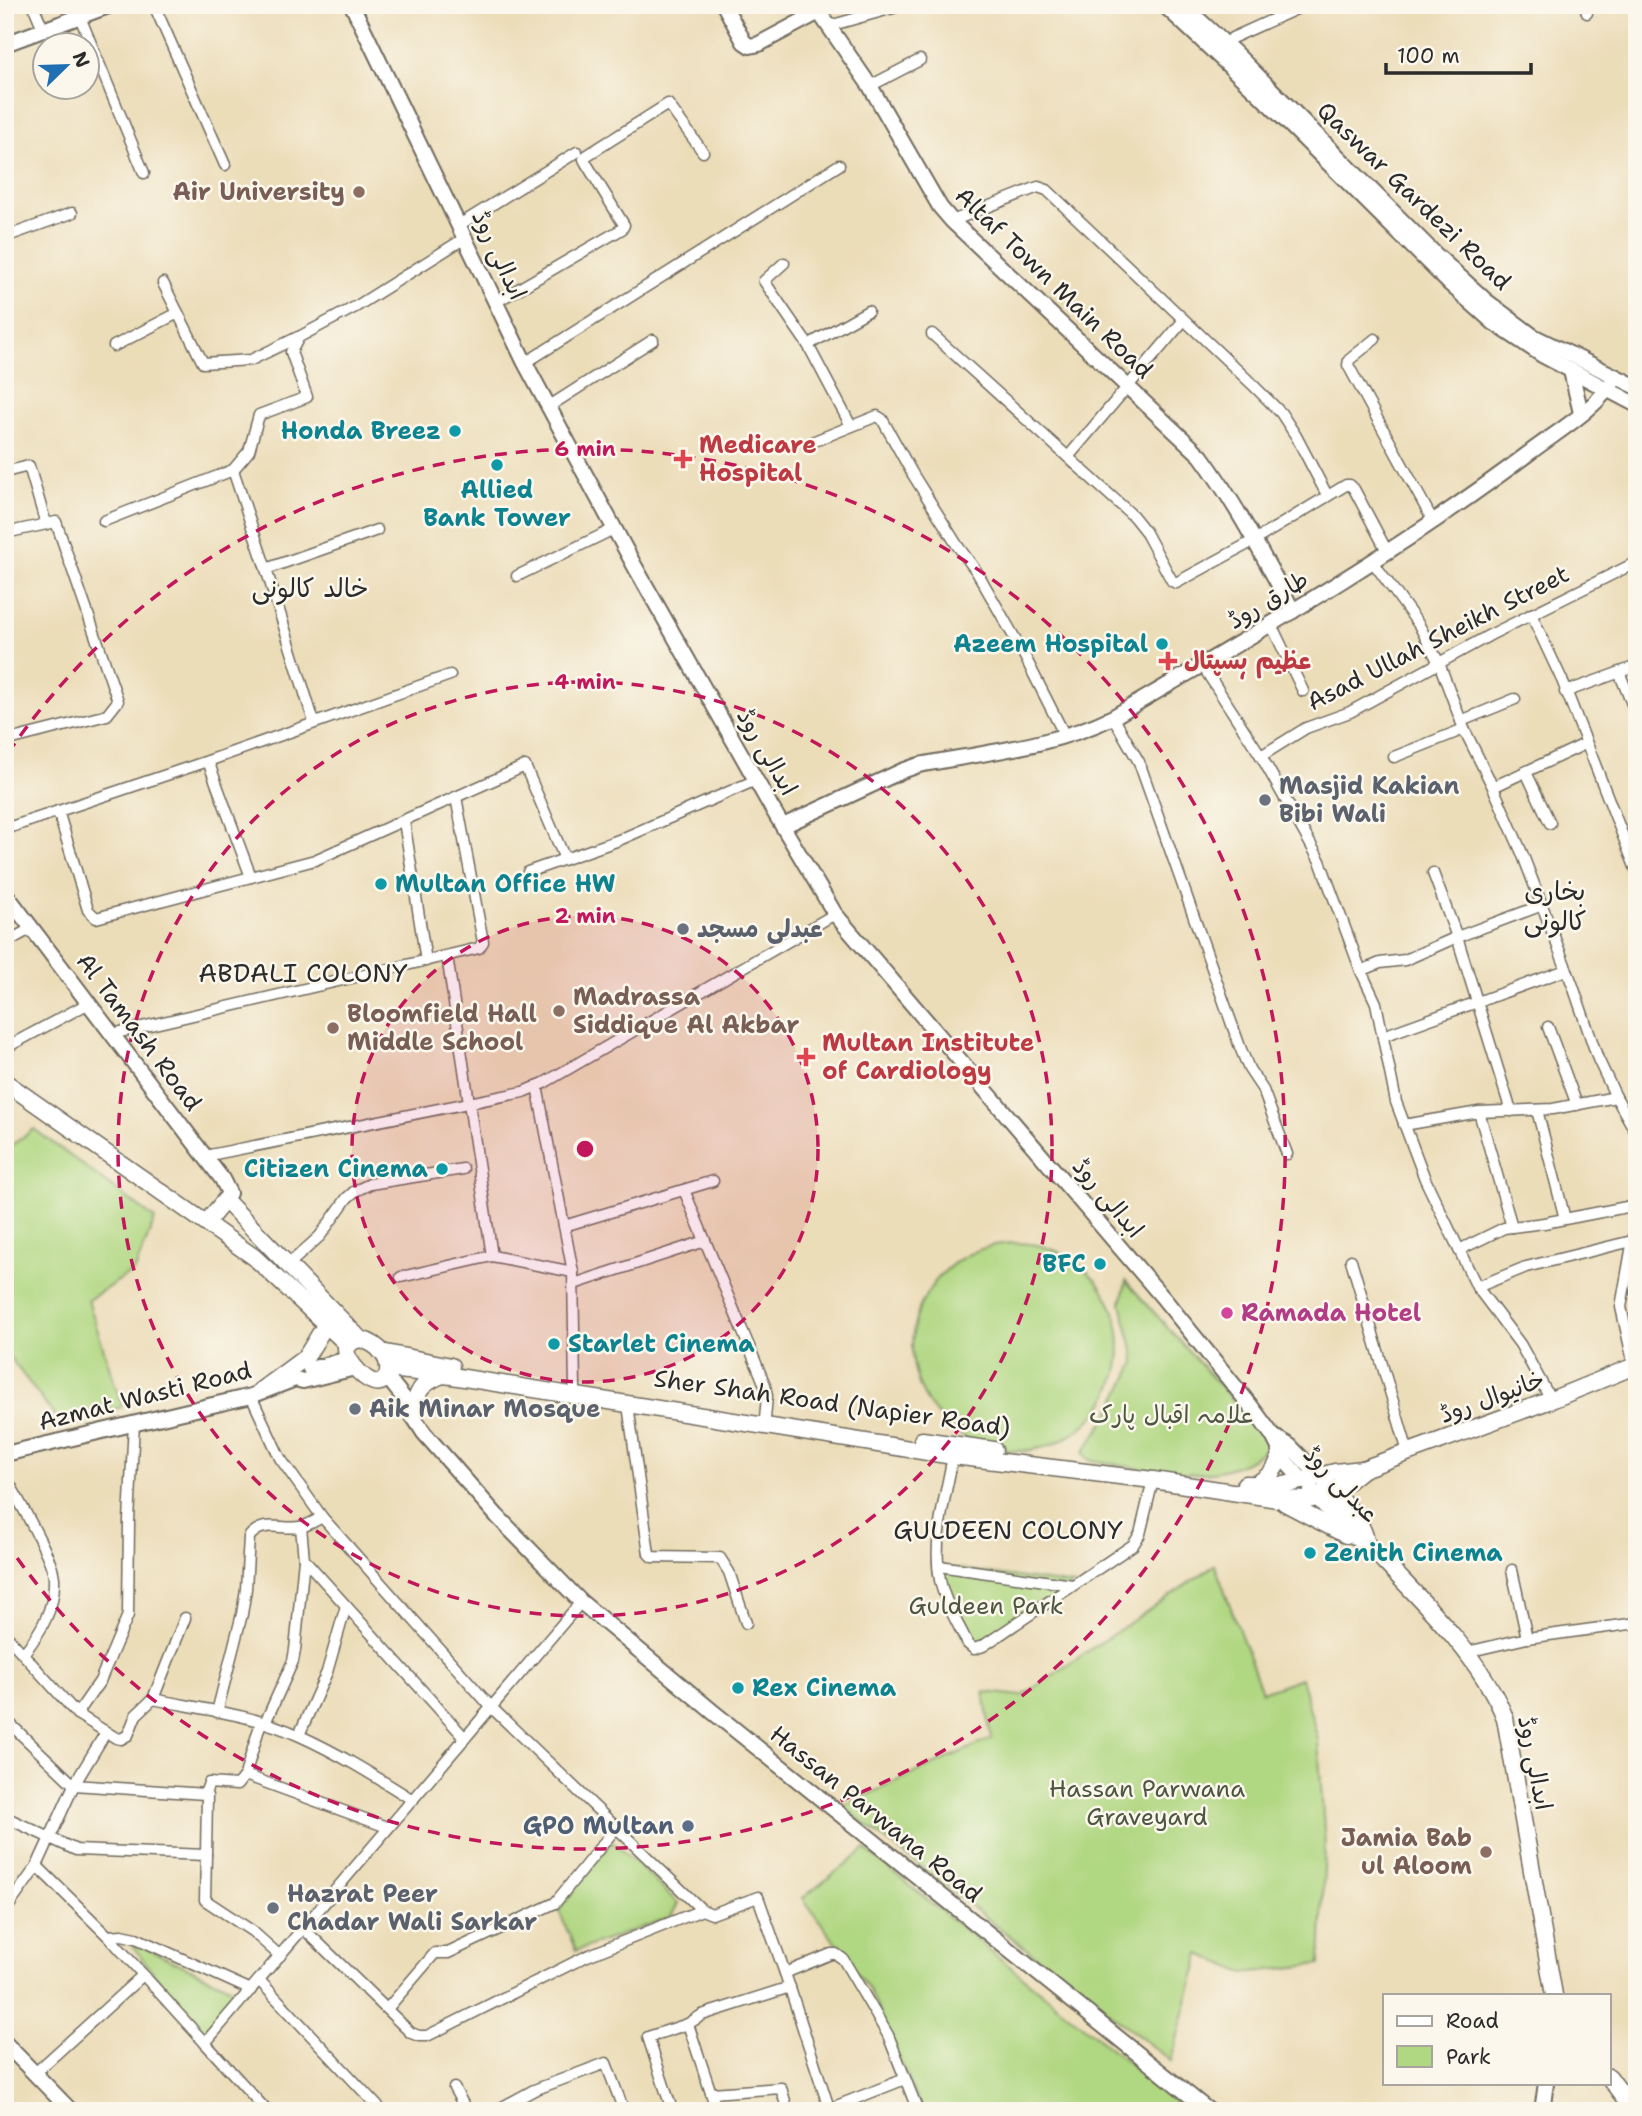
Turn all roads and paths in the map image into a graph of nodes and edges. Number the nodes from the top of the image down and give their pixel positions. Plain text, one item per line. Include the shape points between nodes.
1 (33, 5) edge
2 (111, 5) edge
3 (154, 5) edge
4 (352, 5) edge
5 (724, 5) edge
6 (904, 5) edge
7 (1164, 5) edge
8 (1305, 5) edge
9 (1192, 9) edge
10 (80, 17) junction
11 (829, 26) junction
12 (44, 31) junction
13 (1232, 38) dead end
14 (5, 44) edge
15 (920, 60) dead end
16 (870, 86) junction
17 (577, 152) dead end
18 (703, 152) dead end
19 (839, 165) dead end
20 (225, 166) dead end
21 (144, 173) dead end
22 (72, 213) dead end
23 (952, 221) junction
24 (462, 231) junction
25 (5, 237) edge
26 (784, 263) dead end
27 (163, 284) dead end
28 (496, 302) junction
29 (868, 311) dead end
30 (178, 313) junction
31 (1184, 320) junction
32 (932, 334) dead end
33 (299, 337) junction
34 (1375, 339) dead end
35 (653, 340) dead end
36 (808, 345) junction
37 (114, 346) dead end
38 (524, 363) junction
39 (1571, 371) junction
40 (1616, 377) junction
41 (1128, 387) junction
42 (1637, 387) edge
43 (1608, 391) junction
44 (1637, 405) edge
45 (548, 407) junction
46 (1581, 414) junction
47 (851, 426) junction
48 (807, 444) dead end
49 (1068, 457) junction
50 (233, 470) junction
51 (5, 472) edge
52 (1327, 495) junction
53 (104, 521) dead end
54 (1433, 521) junction
55 (46, 524) junction
56 (614, 529) junction
57 (377, 530) dead end
58 (5, 533) edge
59 (1255, 540) junction
60 (1388, 553) junction
61 (1373, 562) junction
62 (1637, 562) edge
63 (266, 569) junction
64 (517, 576) dead end
65 (1293, 611) junction
66 (1531, 614) junction
67 (1271, 624) junction
68 (1439, 663) junction
69 (1202, 665) junction
70 (1637, 666) edge
71 (1619, 672) junction
72 (450, 676) dead end
73 (1304, 691) dead end
74 (1565, 692) junction
75 (1515, 699) dead end
76 (1637, 716) edge
77 (1113, 718) junction
78 (314, 722) junction
79 (1463, 725) junction
80 (1065, 736) junction
81 (6, 741) edge
82 (1586, 744) junction
83 (1261, 756) junction
84 (1394, 757) dead end
85 (208, 761) junction
86 (1526, 772) junction
87 (756, 780) junction
88 (1493, 787) junction
89 (456, 797) junction
90 (58, 811) junction
91 (404, 821) junction
92 (1550, 823) dead end
93 (783, 826) junction
94 (5, 829) edge
95 (565, 859) junction
96 (528, 872) dead end
97 (1637, 872) edge
98 (1433, 873) dead end
99 (251, 877) junction
100 (5, 893) edge
101 (1540, 906) junction
102 (835, 914) junction
103 (32, 928) junction
104 (1457, 937) junction
105 (5, 943) edge
106 (447, 956) junction
107 (426, 961) junction
108 (1566, 970) junction
109 (1361, 971) junction
110 (1478, 1002) junction
111 (89, 1003) junction
112 (1548, 1027) dead end
113 (112, 1034) junction
114 (1383, 1036) junction
115 (5, 1048) edge
116 (5, 1082) edge
117 (537, 1086) junction
118 (1616, 1097) junction
119 (470, 1103) junction
120 (1577, 1105) junction
121 (1537, 1110) junction
122 (1511, 1111) junction
123 (1479, 1112) junction
124 (1404, 1125) junction
125 (1637, 1134) edge
126 (1287, 1154) dead end
127 (205, 1156) junction
128 (463, 1169) dead end
129 (713, 1181) dead end
130 (684, 1190) junction
131 (225, 1200) junction
132 (1637, 1205) edge
133 (1637, 1217) edge
134 (1565, 1219) junction
135 (206, 1223) junction
136 (564, 1226) junction
137 (1512, 1227) junction
138 (705, 1241) junction
139 (1632, 1241) junction
140 (1459, 1250) junction
141 (492, 1256) junction
142 (1351, 1259) dead end
143 (287, 1266) junction
144 (573, 1272) junction
145 (401, 1277) dead end
146 (574, 1284) junction
147 (1477, 1287) junction
148 (326, 1324) junction
149 (381, 1352) junction
150 (353, 1353) junction
151 (1635, 1365) edge
152 (445, 1370) junction
153 (386, 1376) junction
154 (576, 1387) junction
155 (255, 1394) junction
156 (1551, 1401) junction
157 (628, 1405) junction
158 (413, 1416) junction
159 (765, 1419) junction
160 (134, 1423) junction
161 (1273, 1436) junction
162 (1280, 1451) junction
163 (6, 1452) edge
164 (1408, 1452) junction
165 (953, 1456) junction
166 (1006, 1457) junction
167 (1363, 1469) junction
168 (5, 1475) edge
169 (1312, 1479) junction
170 (1153, 1480) junction
171 (1255, 1485) junction
172 (1226, 1487) junction
173 (1325, 1494) junction
174 (1278, 1499) junction
175 (322, 1517) junction
176 (301, 1527) junction
177 (1367, 1544) junction
178 (304, 1559) junction
179 (939, 1566) junction
180 (1512, 1570) dead end
181 (1073, 1585) junction
182 (581, 1602) junction
183 (346, 1606) junction
184 (185, 1618) dead end
185 (746, 1623) dead end
186 (1637, 1623) edge
187 (5, 1634) edge
188 (1527, 1638) junction
189 (1466, 1652) junction
190 (23, 1654) junction
191 (153, 1699) junction
192 (492, 1708) junction
193 (217, 1712) junction
194 (77, 1714) junction
195 (5, 1719) edge
196 (263, 1723) junction
197 (106, 1732) junction
198 (299, 1735) junction
199 (465, 1738) junction
200 (245, 1775) junction
201 (74, 1785) junction
202 (205, 1794) junction
203 (413, 1800) junction
204 (6, 1816) edge
205 (387, 1827) junction
206 (615, 1829) junction
207 (50, 1836) junction
208 (206, 1855) junction
209 (37, 1866) junction
210 (702, 1910) junction
211 (5, 1911) edge
212 (304, 1929) junction
213 (108, 1936) junction
214 (280, 1956) junction
215 (785, 1973) junction
216 (143, 1975) junction
217 (259, 1980) junction
218 (790, 1987) junction
219 (251, 1990) junction
220 (1554, 1994) edge
221 (387, 2009) junction
222 (688, 2024) junction
223 (5, 2043) edge
224 (205, 2043) junction
225 (34, 2073) junction
226 (1610, 2078) edge
227 (905, 2079) junction
228 (1546, 2084) edge
229 (454, 2088) dead end
230 (710, 2093) junction
231 (672, 2110) edge
232 (830, 2110) edge
233 (71, 2111) edge
234 (267, 2111) edge
235 (382, 2111) edge
236 (467, 2111) edge
237 (495, 2111) edge
238 (624, 2111) edge
239 (717, 2111) edge
240 (788, 2111) edge
241 (918, 2111) edge
242 (1209, 2111) edge
243 (1542, 2111) edge
244 (1634, 2111) edge

1 - 12 street
2 - 10 main road
3 - 20 street
4 - 24 main road, ابدالی روڈ
5 - 11 main road via 750,46 817,13
6 - 11 street
7 - 39 main road via 1459,292 1494,323
8 - 13 street
9 - 40 main road, Qaswar Gardezi Road via 1485,300 1533,336
10 - 12 main road
10 - 21 street
11 - 16 main road, Altaf Town Main Road
12 - 14 main road
15 - 16 street
16 - 23 main road, Altaf Town Main Road
17 - 24 street
18 - 28 street via 668,104 586,156 624,225 622,229
19 - 38 street
22 - 25 street
23 - 31 street via 1043,188
23 - 41 main road, Altaf Town Main Road
24 - 28 main road, ابدالی روڈ
24 - 33 street via 357,306
26 - 36 street via 764,281
27 - 30 street
28 - 38 main road, ابدالی روڈ
29 - 36 street
30 - 33 street via 203,363 251,360
30 - 37 street
31 - 41 street
31 - 52 street via 1280,413
32 - 49 street
33 - 50 street via 291,352 307,397 259,415 249,451
34 - 54 street via 1348,365
35 - 45 street
36 - 47 street
38 - 45 main road, ابدالی روڈ
39 - 43 main road
39 - 46 main road
40 - 42 main road, Qaswar Gardezi Road
40 - 43 main road, طارق روڈ
41 - 49 street
41 - 59 main road, Altaf Town Main Road via 1201,456
43 - 44 main road
43 - 46 main road, طارق روڈ
45 - 56 main road, ابدالی روڈ
46 - 54 main road, طارق روڈ
47 - 48 street
47 - 80 street via 877,416 886,424 912,473 977,572
49 - 59 street via 1133,516 1176,583
50 - 53 street
50 - 63 street
51 - 55 street via 29,466
52 - 59 street
52 - 60 street via 1350,485
54 - 60 main road, طارق روڈ
55 - 58 street
55 - 81 street via 56,522 118,701 107,715
56 - 64 street
56 - 87 main road, ابدالی روڈ
57 - 63 street
59 - 65 main road, Altaf Town Main Road
60 - 61 main road, طارق روڈ
61 - 65 main road, طارق روڈ
61 - 68 street via 1419,625
62 - 66 street, Asad Ullah Sheikh Street
63 - 78 street
65 - 67 main road, طارق روڈ
66 - 68 street, Asad Ullah Sheikh Street
66 - 74 street
67 - 69 main road, طارق روڈ
67 - 73 street
68 - 79 street
68 - 83 street, Asad Ullah Sheikh Street via 1350,712 1306,728
69 - 77 main road, طارق روڈ
69 - 83 street
70 - 71 street
71 - 74 street
71 - 76 street
72 - 78 street
74 - 82 street
75 - 79 street
77 - 80 main road, طارق روڈ
77 - 126 street via 1139,762 1240,1047 1263,1090
78 - 85 street
79 - 84 street
79 - 88 street
80 - 93 main road, طارق روڈ via 919,765
82 - 86 street
82 - 97 street
83 - 109 street via 1320,860
85 - 90 street
85 - 99 street
86 - 88 street
86 - 92 street
87 - 93 main road, ابدالی روڈ
87 - 95 street
88 - 101 street
89 - 91 street
89 - 95 street via 525,766
89 - 106 street via 483,942 479,948
90 - 94 street
90 - 99 street via 88,910 96,918
91 - 99 street via 316,860
91 - 107 street
93 - 102 main road, ابدالی روڈ
95 - 96 street
98 - 104 street
100 - 103 main road, Al Tamash Road
101 - 104 street
101 - 108 street
102 - 117 street
102 - 161 main road, ابدالی روڈ via 1164,1299
103 - 105 street
103 - 111 main road, Al Tamash Road
104 - 109 street via 1405,960
104 - 110 street
106 - 107 street
106 - 119 street
107 - 113 street
108 - 110 street
108 - 118 street
109 - 114 street via 1376,1003
110 - 114 street
110 - 122 street
111 - 113 main road, Al Tamash Road
111 - 115 street
112 - 120 street
113 - 127 main road, Al Tamash Road
114 - 124 street
116 - 135 main road
117 - 119 street
117 - 136 street
118 - 120 street
118 - 125 street
119 - 127 street
119 - 141 street
120 - 121 street
121 - 122 street
121 - 134 street
122 - 123 street
123 - 124 street
123 - 137 street
124 - 140 street
127 - 131 main road, Al Tamash Road via 228,1187
128 - 143 street via 370,1184 355,1191 320,1236
129 - 130 street
130 - 136 street
130 - 138 street
131 - 135 main road
131 - 143 main road
132 - 134 street
133 - 139 street
134 - 137 street
135 - 148 main road via 267,1267
136 - 144 street
137 - 140 street
138 - 146 street
138 - 159 street via 765,1385
139 - 147 street via 1525,1267
139 - 151 street via 1621,1307
140 - 147 street
141 - 144 street
141 - 145 street
142 - 164 street
143 - 150 main road
144 - 146 street
146 - 154 street
147 - 156 street via 1520,1344
148 - 150 main road
148 - 155 main road via 306,1357
149 - 150 main road via 368,1341
149 - 152 main road
149 - 153 main road
150 - 153 main road via 368,1380
150 - 155 main road, Azmat Wasti Road via 303,1381 295,1379
151 - 156 main road, خانیوال روڈ
152 - 153 main road
152 - 154 main road, Sher Shah Road (Napier Road)
152 - 157 main road, Sher Shah Road (Napier Road)
152 - 158 main road via 422,1385
153 - 158 main road, Hassan Parwana Road via 406,1412
154 - 159 main road, Sher Shah Road (Napier Road)
155 - 160 main road, Azmat Wasti Road
155 - 175 street via 280,1458
156 - 164 main road, خانیوال روڈ
157 - 165 main road, Sher Shah Road (Napier Road)
157 - 185 street via 649,1554 720,1558
158 - 182 main road, Hassan Parwana Road via 497,1516
159 - 166 main road, Sher Shah Road (Napier Road)
160 - 163 main road, Azmat Wasti Road
160 - 194 street via 128,1615 100,1681
161 - 162 main road, عبدلی روڈ
161 - 169 main road, عبدلی روڈ via 1290,1446
162 - 169 main road, عبدلی روڈ via 1286,1462
162 - 171 main road via 1275,1469
164 - 167 main road, خانیوال روڈ
165 - 166 main road, Sher Shah Road (Napier Road)
165 - 179 street via 940,1530
166 - 170 main road, Sher Shah Road (Napier Road)
166 - 172 main road, Sher Shah Road (Napier Road)
167 - 169 main road, خانیوال روڈ
167 - 173 main road, خانیوال روڈ
168 - 190 street via 50,1562 54,1580 49,1614
169 - 171 main road, خانیوال روڈ
169 - 173 main road, عبدلی روڈ
170 - 172 main road, Sher Shah Road (Napier Road)
170 - 181 street via 1137,1540
171 - 172 main road, خانیوال روڈ
172 - 174 main road
173 - 174 main road via 1308,1500
173 - 177 main road, عبدلی روڈ via 1352,1534
174 - 177 main road
175 - 176 street
175 - 192 street
176 - 178 street
176 - 193 street via 263,1527 249,1537 238,1635
177 - 189 main road, ابدالی روڈ
178 - 183 street
178 - 196 street via 293,1661
179 - 181 street
179 - 181 street via 940,1581 957,1623 974,1649
180 - 188 street
182 - 192 street
182 - 242 main road, Hassan Parwana Road
183 - 198 street via 327,1672
183 - 199 street
184 - 191 street
186 - 188 street
187 - 190 street
188 - 189 street
189 - 220 main road, ابدالی روڈ via 1505,1718
190 - 194 street
191 - 193 street
191 - 197 street via 136,1715 125,1738
192 - 199 street
192 - 206 street
193 - 196 street
194 - 197 street
195 - 201 street
196 - 198 street
196 - 200 street
197 - 201 street
198 - 203 street
199 - 203 street
200 - 202 street via 237,1785 209,1783
200 - 205 street
201 - 202 street
201 - 207 street
202 - 208 street
203 - 205 street
204 - 207 street
205 - 212 street
206 - 210 street
206 - 221 street via 555,1903 448,1953 435,1953
207 - 208 street via 79,1850
207 - 209 street
208 - 214 street via 205,1900
209 - 211 street
209 - 213 street
210 - 215 street via 712,1914 758,1897
210 - 221 street via 587,1956 434,2034 411,2033
212 - 214 street
212 - 221 street
213 - 216 street
213 - 219 street via 136,1938
214 - 217 street
215 - 218 street
215 - 227 street via 831,1954 843,1959 881,2021
216 - 224 street
216 - 225 street
217 - 219 street
217 - 235 street
218 - 222 street via 702,2015
218 - 232 street
219 - 224 street
222 - 230 street
222 - 231 street via 648,2037
223 - 225 main road
224 - 234 street
225 - 233 main road
226 - 244 main road
227 - 232 street
227 - 241 street
228 - 243 main road
229 - 236 street
230 - 239 street
230 - 240 street via 781,2088
237 - 238 street via 534,2090 606,2063

